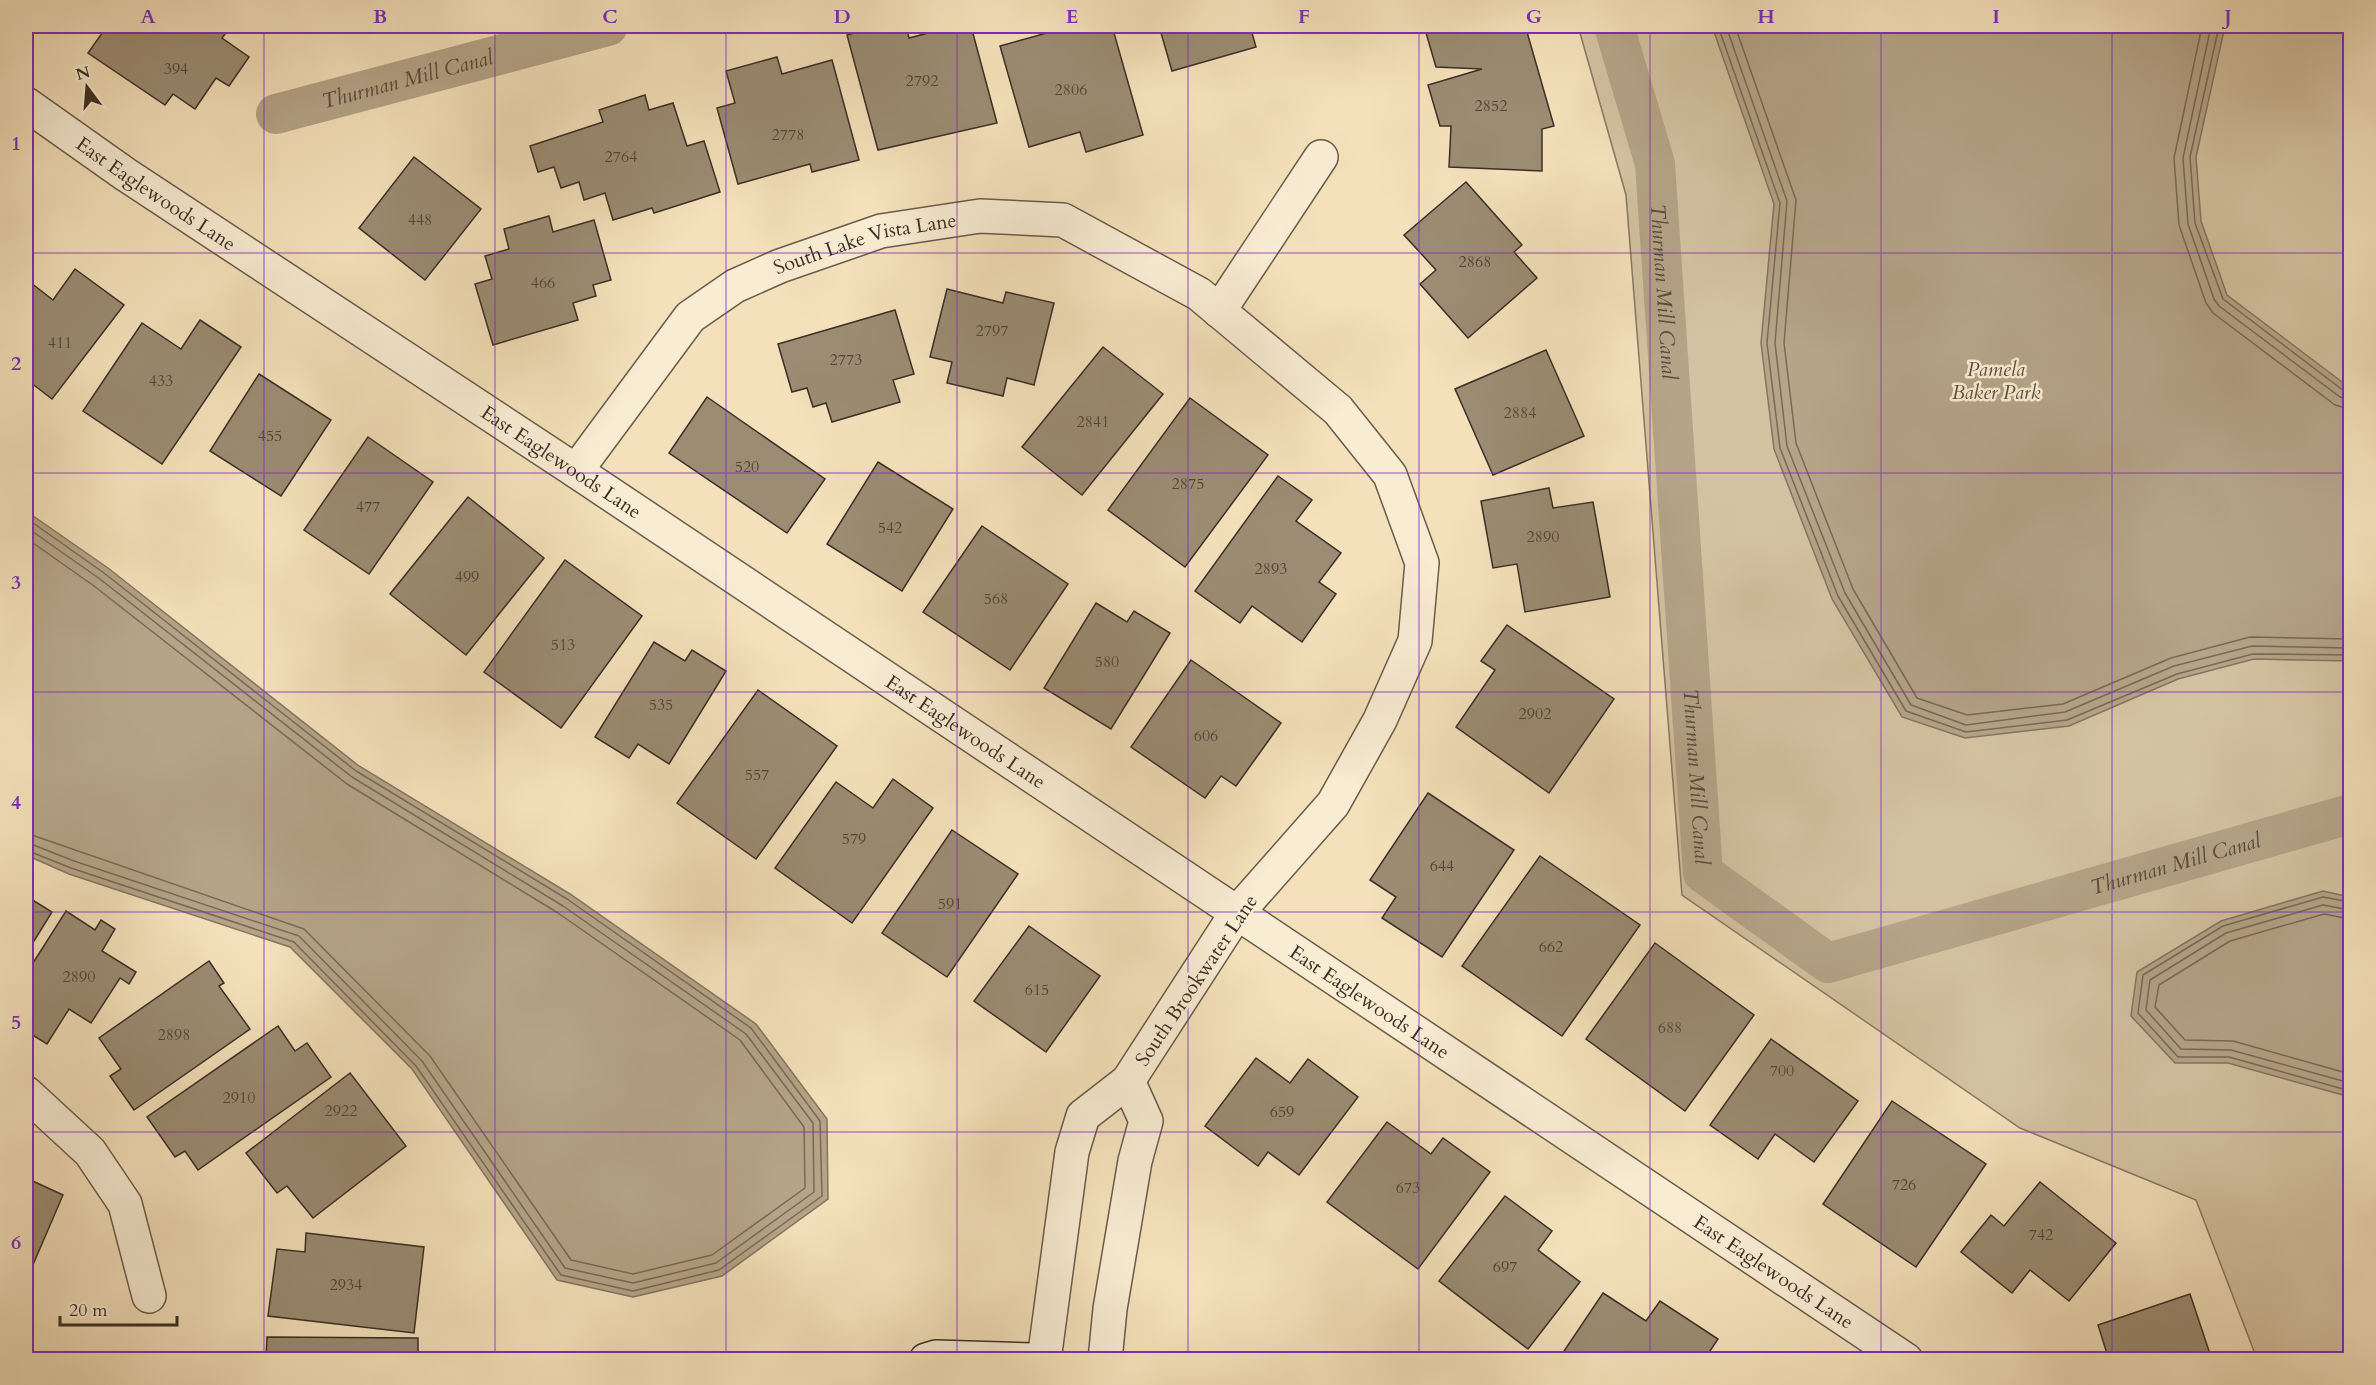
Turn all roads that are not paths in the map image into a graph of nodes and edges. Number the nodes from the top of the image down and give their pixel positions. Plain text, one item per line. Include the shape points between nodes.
1 (26, 104) edge
2 (1321, 157) dead end
3 (1219, 311) junction
4 (1338, 410) joint
5 (576, 471) junction
6 (1236, 914) junction
7 (1128, 1081) junction
8 (26, 1093) edge
9 (149, 1296) dead end
10 (926, 1359) edge
11 (1032, 1359) edge
12 (1044, 1359) edge
13 (1105, 1359) edge
14 (1906, 1359) edge

1 - 5 street, East Eaglewoods Lane via 125,174
2 - 3 street
3 - 4 street, South Lake Vista Lane
3 - 5 street, South Lake Vista Lane via 1199,294 1063,220 980,216 881,231 735,286 690,317
4 - 6 street, South Brookwater Lane via 1390,475 1422,563 1415,641 1380,720 1333,804
5 - 6 street, East Eaglewoods Lane
6 - 7 street, South Brookwater Lane
6 - 14 street, East Eaglewoods Lane
7 - 12 street, South Brookwater Lane via 1083,1116 1072,1152
7 - 13 street, South Brookwater Lane via 1146,1121 1127,1207
8 - 9 street via 90,1152 125,1204
10 - 11 street

